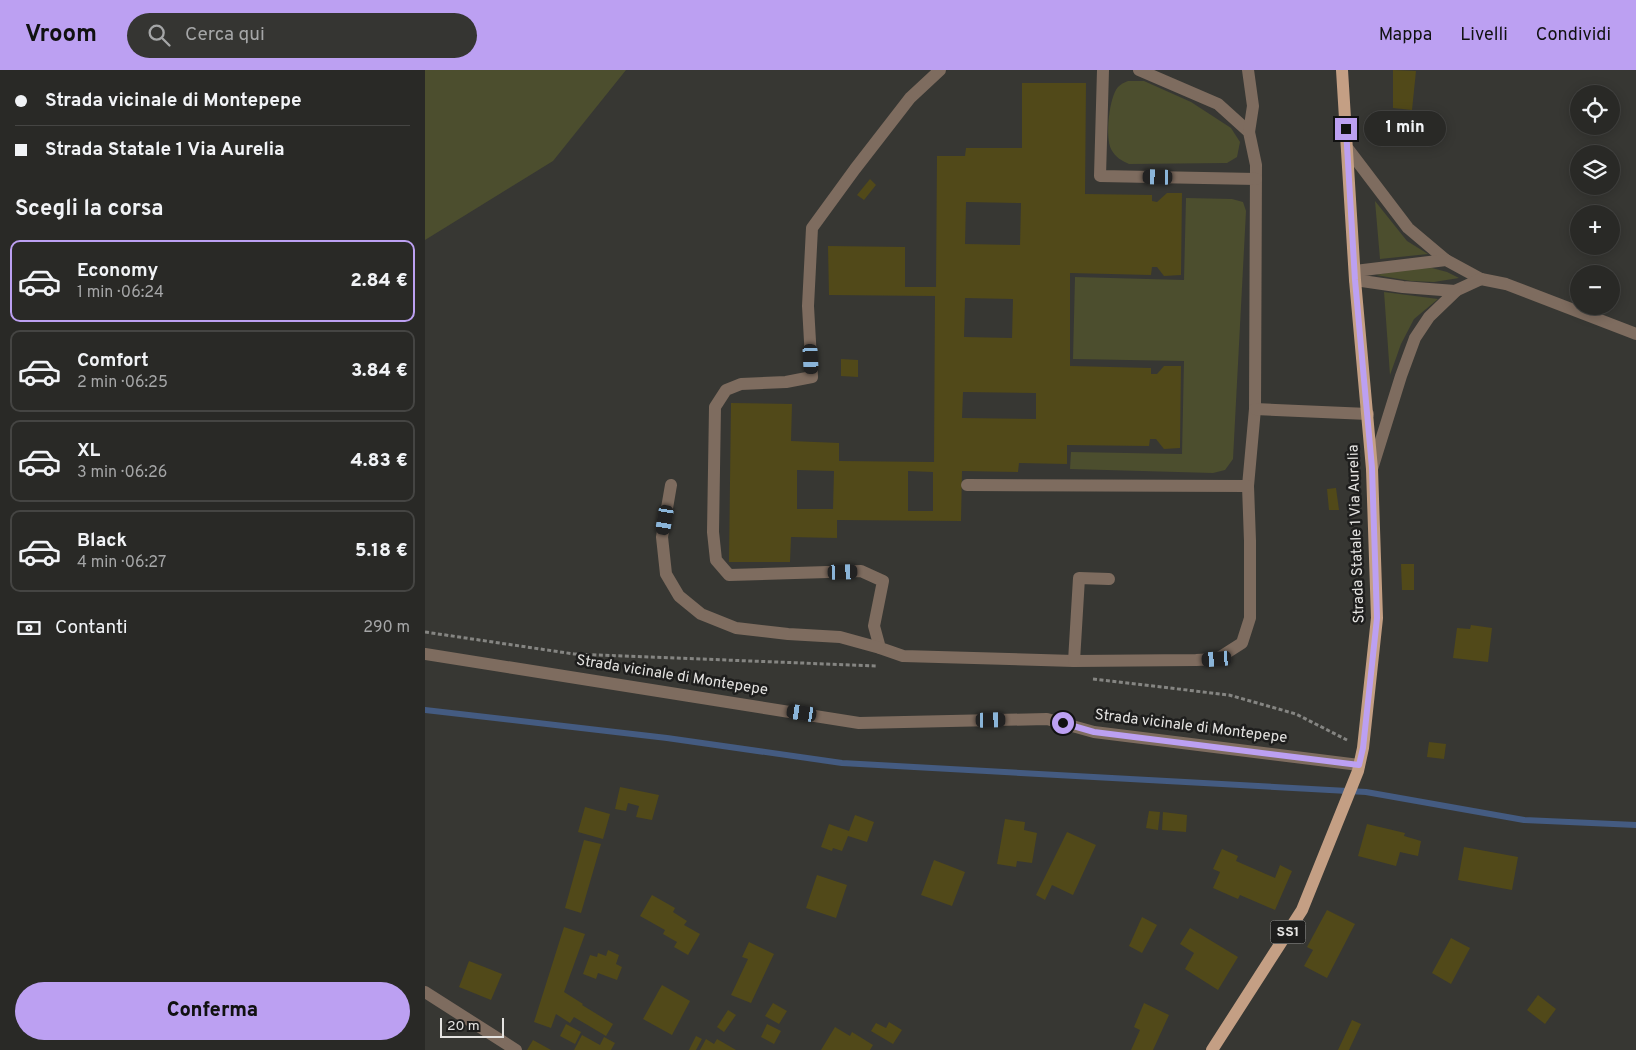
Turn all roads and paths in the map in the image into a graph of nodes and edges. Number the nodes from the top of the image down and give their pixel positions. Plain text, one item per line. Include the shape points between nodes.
1 (940, 70) edge
2 (1103, 70) edge
3 (1139, 70) edge
4 (1248, 70) edge
5 (1342, 70) edge
6 (1249, 132) junction
7 (1348, 149) junction
8 (1256, 179) junction
9 (1446, 260) junction
10 (1355, 276) junction
11 (1481, 280) junction
12 (1456, 291) junction
13 (1636, 334) edge
14 (1255, 409) junction
15 (1368, 414) junction
16 (1372, 468) junction
17 (671, 485) dead end
18 (967, 485) dead end
19 (1248, 486) junction
20 (1109, 578) dead end
21 (880, 648) junction
22 (425, 654) edge
23 (1074, 661) junction
24 (1359, 768) junction
25 (425, 992) edge
26 (516, 1050) edge
27 (1212, 1050) edge

1 - 21 street via 910,98 812,228 808,306 812,377 741,384 726,390 715,407 713,532 716,560 729,575 861,571 883,581 874,626
2 - 8 street via 1100,176
3 - 6 street via 1218,104
4 - 6 street via 1253,106
5 - 7 main road, Strada Statale 1 Via Aurelia / SS1
6 - 8 street
7 - 9 street via 1407,228
7 - 10 main road, Strada Statale 1 Via Aurelia / SS1
8 - 14 street
9 - 10 street
9 - 11 street
10 - 12 street via 1403,287
10 - 15 main road, Strada Statale 1 Via Aurelia / SS1
11 - 12 street
11 - 13 street via 1506,284
12 - 16 street via 1429,318 1415,338
14 - 15 street
14 - 19 street
15 - 16 main road, Strada Statale 1 Via Aurelia / SS1
16 - 24 main road, Strada Statale 1 Via Aurelia / SS1 via 1377,618
17 - 21 street via 662,538 666,574 679,596 701,614 736,628 840,636
18 - 19 street
19 - 23 street via 1250,618 1242,643 1217,659
20 - 23 street via 1079,578
21 - 23 street via 903,656
22 - 24 street, Strada vicinale di Montepepe via 859,723 1047,719 1094,732
24 - 27 main road, Strada Statale 1 Via Aurelia / SS1 via 1302,910
25 - 26 street

